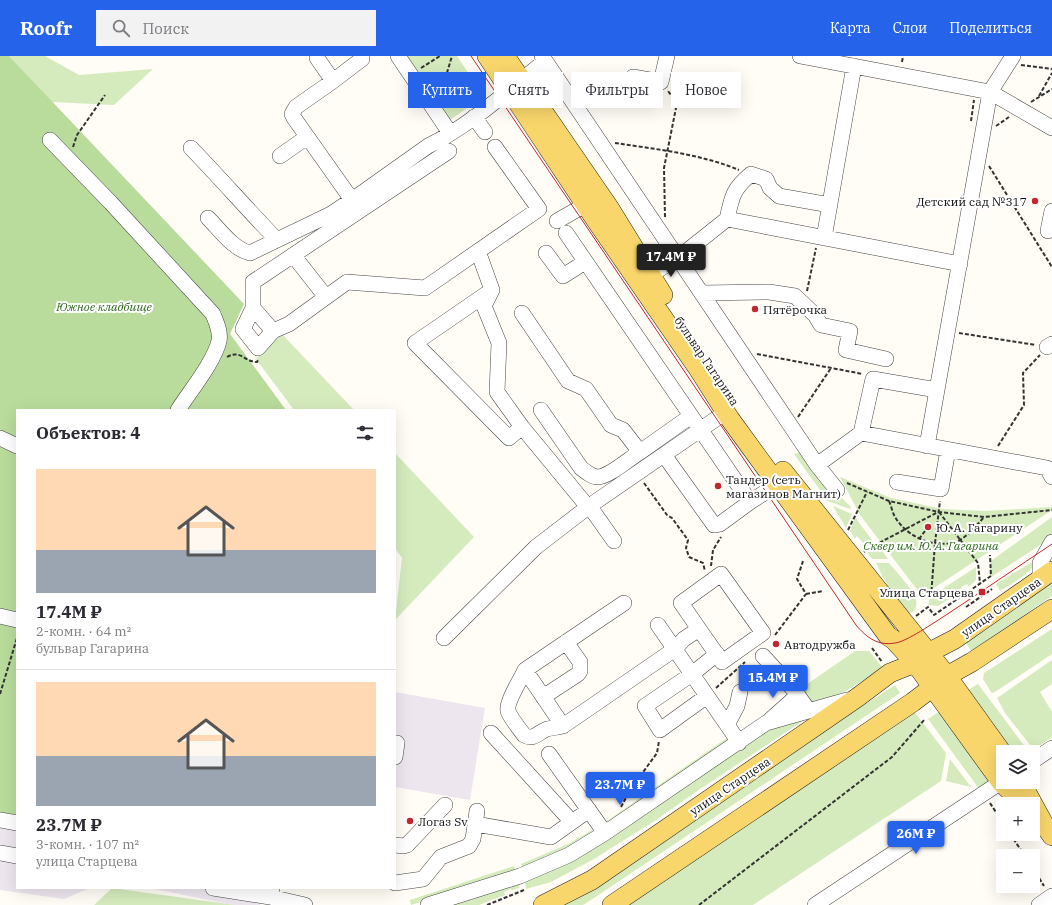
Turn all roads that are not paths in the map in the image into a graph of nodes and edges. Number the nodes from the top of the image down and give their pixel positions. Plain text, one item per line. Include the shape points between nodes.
1 (398, 56) edge
2 (487, 56) edge
3 (505, 56) edge
4 (667, 56) edge
5 (800, 56) edge
6 (317, 58) dead end
7 (543, 58) edge
8 (362, 59) dead end
9 (1010, 60) edge
10 (854, 66) junction
11 (504, 72) edge
12 (511, 72) edge
13 (528, 72) edge
14 (663, 73) edge
15 (333, 81) junction
16 (990, 92) junction
17 (494, 101) edge
18 (527, 108) edge
19 (534, 108) edge
20 (474, 116) junction
21 (1052, 128) edge
22 (484, 132) dead end
23 (450, 133) junction
24 (307, 137) junction
25 (50, 140) dead end
26 (495, 147) dead end
27 (191, 148) dead end
28 (449, 151) dead end
29 (280, 156) dead end
30 (352, 200) junction
31 (585, 204) junction
32 (830, 205) junction
33 (1052, 211) edge
34 (208, 218) dead end
35 (727, 219) junction
36 (558, 221) dead end
37 (1048, 231) dead end
38 (566, 233) dead end
39 (824, 238) junction
40 (277, 240) junction
41 (478, 252) junction
42 (546, 253) dead end
43 (293, 255) junction
44 (678, 258) junction
45 (585, 262) junction
46 (960, 264) junction
47 (650, 275) junction
48 (492, 290) junction
49 (704, 293) junction
50 (326, 298) junction
51 (739, 298) dead end
52 (253, 308) junction
53 (522, 313) dead end
54 (273, 331) junction
55 (886, 358) dead end
56 (937, 390) junction
57 (179, 409) edge
58 (541, 410) dead end
59 (732, 410) junction
60 (691, 416) junction
61 (522, 427) junction
62 (701, 430) junction
63 (861, 434) junction
64 (0, 438) edge
65 (16, 446) edge
66 (927, 446) junction
67 (948, 450) junction
68 (640, 452) junction
69 (664, 455) junction
70 (817, 465) junction
71 (1052, 477) edge
72 (897, 482) dead end
73 (778, 484) junction
74 (840, 486) road end
75 (750, 502) junction
76 (589, 507) junction
77 (614, 541) dead end
78 (1052, 542) edge
79 (1046, 575) edge
80 (624, 603) dead end
81 (1052, 609) edge
82 (0, 616) edge
83 (16, 620) edge
84 (658, 625) dead end
85 (699, 629) junction
86 (888, 636) junction
87 (444, 638) dead end
88 (566, 642) junction
89 (675, 649) junction
90 (716, 654) junction
91 (763, 656) dead end
92 (921, 658) junction
93 (887, 669) junction
94 (525, 670) junction
95 (692, 674) junction
96 (940, 682) junction
97 (740, 692) dead end
98 (798, 695) junction
99 (707, 696) junction
100 (543, 697) junction
101 (858, 698) junction
102 (809, 711) junction
103 (766, 723) junction
104 (727, 725) junction
105 (563, 726) junction
106 (491, 733) dead end
107 (739, 743) junction
108 (996, 746) edge
109 (1052, 748) edge
110 (549, 754) dead end
111 (1040, 756) edge
112 (996, 774) edge
113 (996, 785) edge
114 (1008, 789) edge
115 (1024, 789) edge
116 (1016, 797) edge
117 (444, 806) dead end
118 (589, 810) junction
119 (0, 820) edge
120 (572, 822) junction
121 (16, 823) edge
122 (1043, 826) edge
123 (605, 833) junction
124 (396, 845) edge
125 (0, 853) edge
126 (16, 856) edge
127 (396, 883) edge
128 (227, 889) edge
129 (256, 891) edge
130 (271, 893) edge
131 (1052, 896) edge
132 (237, 903) dead end
133 (305, 905) edge
134 (428, 905) edge
135 (543, 905) edge
136 (612, 905) edge
137 (815, 905) edge
138 (1039, 905) edge

1 - 23 street
2 - 11 main road, бульвар Гагарина
3 - 12 main road, бульвар Гагарина
4 - 14 street
5 - 10 street
6 - 15 street
7 - 13 street
7 - 44 street
8 - 15 street
9 - 16 street
10 - 16 street
10 - 32 street
15 - 24 street via 293,110 294,118
16 - 21 street
16 - 46 street
17 - 20 street
18 - 31 main road, бульвар Гагарина via 540,137
19 - 47 main road, бульвар Гагарина via 610,209
20 - 22 street
20 - 23 street
23 - 30 street
24 - 29 street
24 - 30 street
25 - 57 street via 213,314 219,340 209,363
26 - 41 street via 539,209
27 - 40 street
28 - 43 street
30 - 40 street via 331,214
31 - 36 street
31 - 59 main road, бульвар Гагарина via 688,354
32 - 35 street via 779,196 770,188 766,178 751,174 739,184 731,200
32 - 39 street
33 - 37 street
34 - 40 street via 243,251 250,253
35 - 39 street
35 - 44 street
38 - 45 street
39 - 46 street
41 - 48 street
41 - 50 street via 425,288 347,282
42 - 45 street via 563,276
43 - 50 street
43 - 52 street via 253,282
44 - 47 street
44 - 49 street
45 - 60 street
46 - 56 street
47 - 59 main road, бульвар Гагарина
48 - 61 street via 484,306 499,343 496,392
48 - 61 street via 415,343 509,438
49 - 51 street
49 - 55 street via 769,292 795,296 815,314 821,325 850,331 846,350
49 - 70 street
50 - 54 street via 289,324
52 - 54 street
52 - 54 street via 243,329 258,348
53 - 68 street via 568,381 586,389 611,425 623,430
56 - 63 street via 873,379
56 - 66 street
58 - 68 street via 581,468 589,474 598,477 607,474
59 - 62 street
59 - 73 main road, бульвар Гагарина
59 - 92 main road, бульвар Гагарина via 783,471
60 - 62 street
60 - 68 street
61 - 76 street
62 - 69 street
62 - 75 street
63 - 66 street
63 - 70 street
64 - 65 street
66 - 67 street
67 - 71 street via 1047,468
67 - 72 street via 941,489
69 - 75 street via 714,525 720,524
69 - 76 street
70 - 74 street
73 - 75 street
73 - 86 main road, бульвар Гагарина
76 - 77 street
76 - 87 street via 536,547
78 - 79 street via 1040,563
79 - 92 main road, улица Старцева via 955,639
80 - 88 street
81 - 96 main road
82 - 83 street
84 - 89 street
85 - 89 street
85 - 90 street
85 - 90 street via 681,603 721,574 763,633 722,662
86 - 92 main road, бульвар Гагарина
86 - 93 main road, бульвар Гагарина via 894,657
88 - 94 street
88 - 100 street via 580,662 580,671
89 - 95 street
89 - 105 street
90 - 95 street
91 - 98 street
92 - 93 main road, улица Старцева
92 - 96 main road
93 - 101 main road, улица Старцева
94 - 100 street
94 - 105 street via 508,706 513,720 524,735 531,738 545,730
95 - 99 street
95 - 99 street via 645,706 660,730
96 - 108 main road
96 - 112 main road
96 - 136 main road
97 - 104 street via 737,706
98 - 102 street
98 - 103 street
99 - 104 street
100 - 105 street
101 - 102 street
101 - 135 main road, улица Старцева via 592,880
102 - 103 street
103 - 107 street
104 - 107 street
106 - 120 street
107 - 123 street
109 - 111 street
110 - 118 street
113 - 137 street
114 - 116 main road
115 - 122 main road
117 - 124 street via 407,845
118 - 120 street
118 - 123 street
119 - 121 street
120 - 127 street via 550,837 476,818 473,839 469,846 441,857 423,879
123 - 134 street via 569,856 520,876
125 - 126 street
128 - 129 street
129 - 130 street
129 - 132 street
130 - 133 street
131 - 138 street

